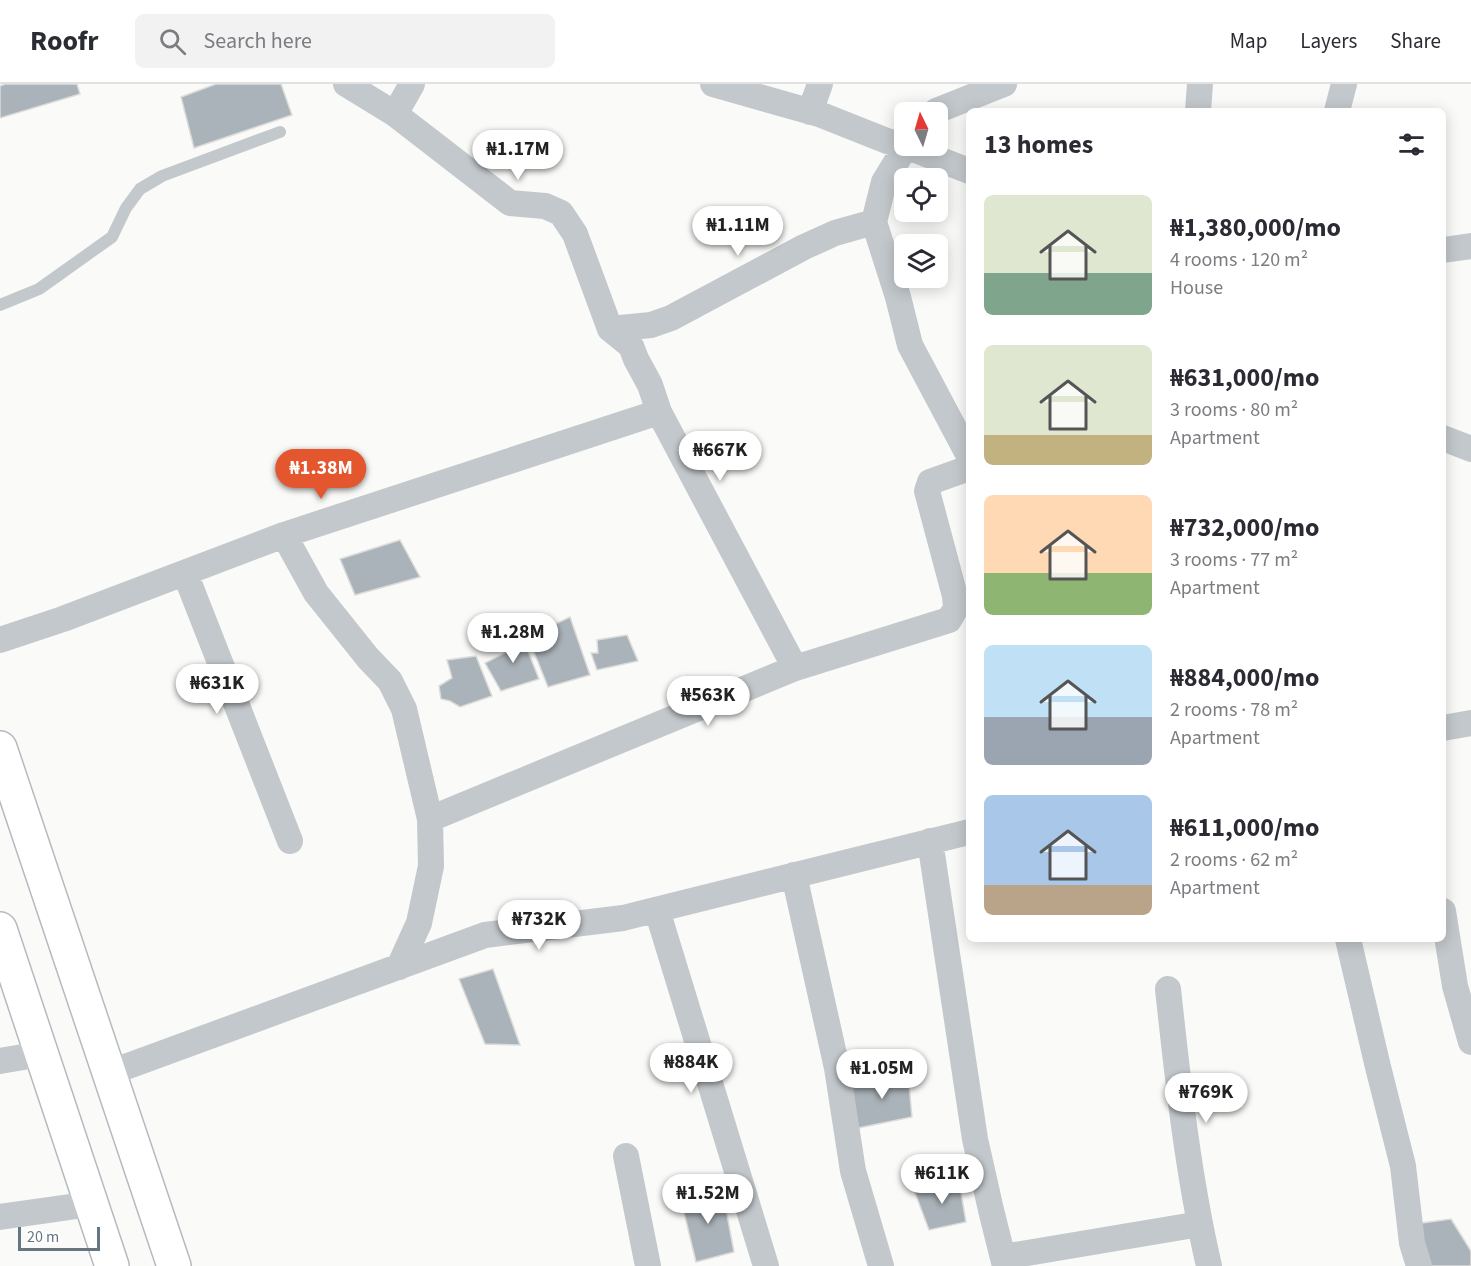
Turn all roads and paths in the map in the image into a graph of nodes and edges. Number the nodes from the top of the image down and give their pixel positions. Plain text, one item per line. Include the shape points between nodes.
1 (346, 84) edge
2 (412, 84) edge
3 (713, 84) edge
4 (820, 84) edge
5 (951, 84) edge
6 (1004, 84) edge
7 (1200, 84) edge
8 (943, 102) edge
9 (948, 107) edge
10 (1198, 108) edge
11 (810, 112) junction
12 (395, 114) junction
13 (280, 132) dead end
14 (894, 143) edge
15 (900, 156) edge
16 (931, 156) edge
17 (966, 170) edge
18 (874, 222) junction
19 (1471, 246) edge
20 (1446, 250) edge
21 (0, 305) edge
22 (610, 329) junction
23 (659, 412) junction
24 (1446, 439) edge
25 (1471, 449) edge
26 (966, 450) edge
27 (966, 469) edge
28 (284, 535) junction
29 (185, 573) junction
30 (0, 640) edge
31 (795, 668) junction
32 (1471, 723) edge
33 (1446, 727) edge
34 (0, 748) edge
35 (430, 819) junction
36 (966, 833) edge
37 (290, 841) dead end
38 (930, 842) junction
39 (794, 875) junction
40 (657, 910) junction
41 (0, 929) edge
42 (1446, 930) edge
43 (1349, 942) edge
44 (399, 967) junction
45 (1168, 988) dead end
46 (1471, 1042) edge
47 (41, 1054) junction
48 (0, 1061) edge
49 (110, 1073) junction
50 (626, 1156) dead end
51 (91, 1204) junction
52 (0, 1217) edge
53 (1200, 1224) junction
54 (1004, 1262) edge
55 (112, 1266) edge
56 (174, 1266) edge
57 (648, 1266) edge
58 (766, 1266) edge
59 (881, 1266) edge
60 (1209, 1266) edge
61 (1419, 1266) edge

1 - 12 street
2 - 12 street
3 - 11 street
4 - 11 street
5 - 8 street
6 - 9 street
7 - 10 street
11 - 14 street
12 - 22 street via 510,203 545,206 561,213 575,234
13 - 21 lane via 162,176 140,189 112,237 39,289
15 - 18 street via 884,182
16 - 17 street
18 - 22 street via 835,233 671,318 651,326
18 - 26 street via 910,345
19 - 20 street
22 - 23 street via 631,346
23 - 28 street
23 - 31 street
24 - 25 street
27 - 31 street via 930,482 927,491 955,596 956,608 949,620
28 - 29 street
28 - 35 street via 316,593 390,681 404,709
29 - 30 street
29 - 37 street
31 - 35 street
32 - 33 street
34 - 49 main road
35 - 44 street via 431,866 424,900 419,923
36 - 38 street
38 - 39 street
38 - 54 street via 975,1139
39 - 40 street
39 - 59 street via 837,1068 853,1172
40 - 44 street via 623,918 485,935
40 - 58 street
41 - 47 main road
42 - 46 street via 1455,986
43 - 61 street via 1403,1166 1412,1243
44 - 49 street
45 - 53 street via 1179,1092
47 - 48 street
47 - 51 main road
49 - 56 main road
50 - 57 street
51 - 52 street
51 - 55 main road
53 - 54 street
53 - 60 street

